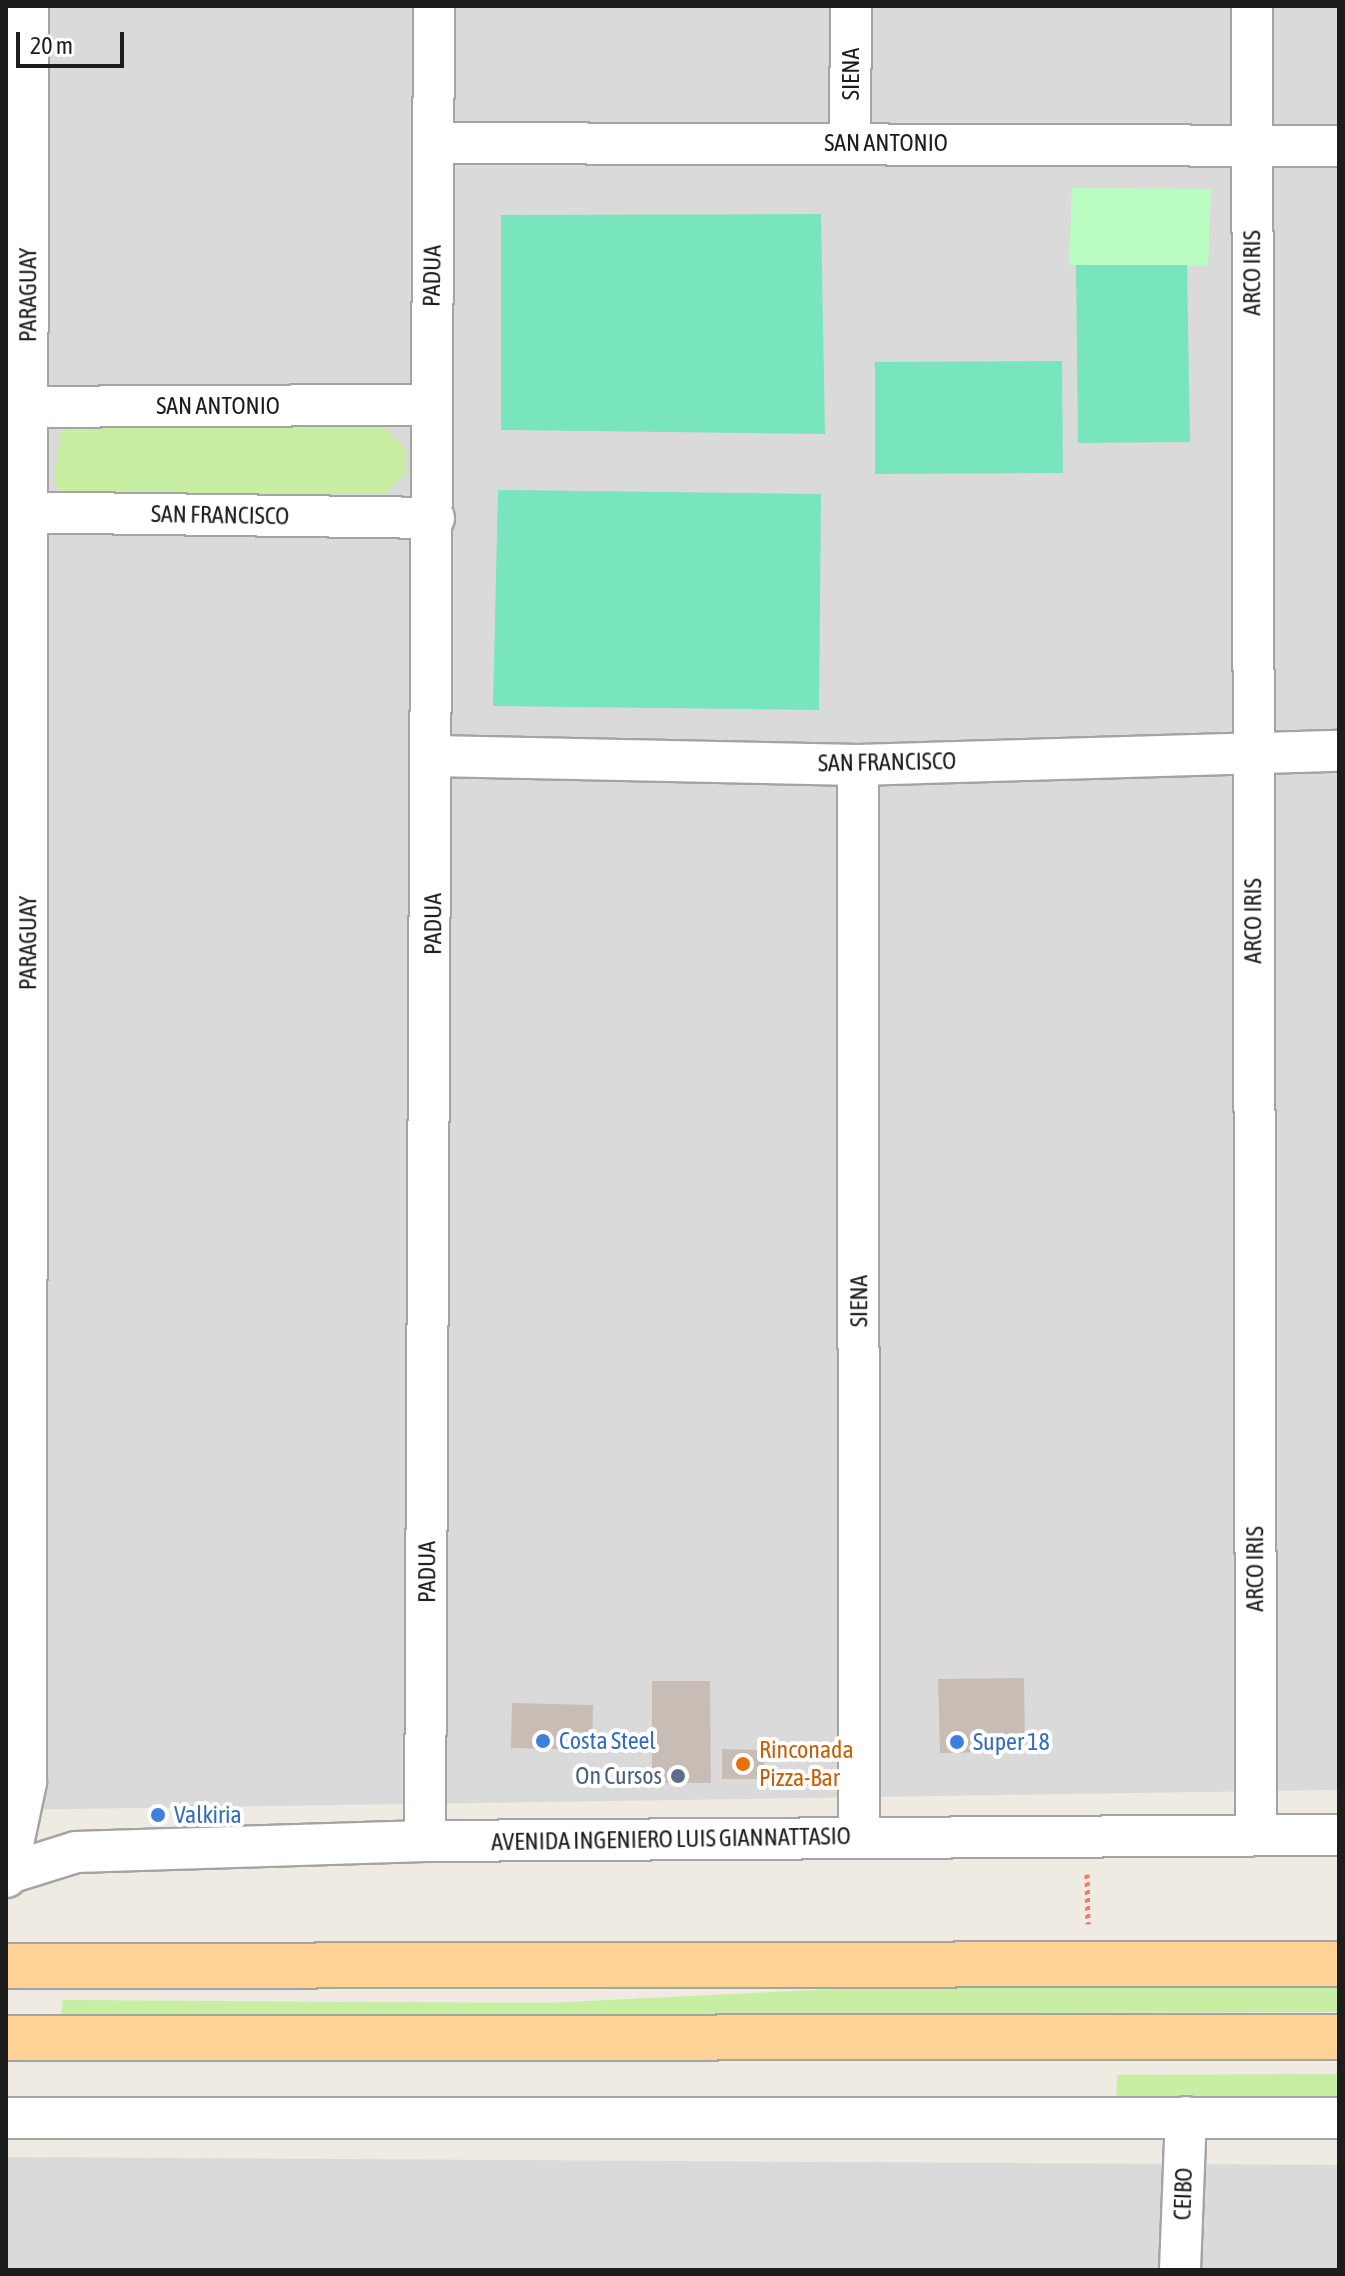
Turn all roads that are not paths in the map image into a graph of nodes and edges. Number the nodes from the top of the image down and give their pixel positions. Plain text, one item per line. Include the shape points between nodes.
1 (28, 6) edge
2 (434, 6) edge
3 (851, 6) edge
4 (1252, 6) edge
5 (850, 142) junction
6 (434, 143) junction
7 (1252, 146) junction
8 (1339, 146) edge
9 (430, 405) junction
10 (17, 406) edge
11 (17, 512) edge
12 (434, 518) junction
13 (1252, 749) junction
14 (1339, 751) edge
15 (434, 756) junction
16 (858, 765) junction
17 (1256, 1835) junction
18 (1339, 1835) edge
19 (859, 1837) junction
20 (425, 1841) junction
21 (6, 1875) edge
22 (1339, 1964) edge
23 (6, 1966) edge
24 (1339, 2037) edge
25 (6, 2038) edge
26 (1186, 2117) junction
27 (6, 2118) edge
28 (1339, 2118) edge
29 (1180, 2270) edge

1 - 10 street, PARAGUAY
2 - 6 street, PADUA
3 - 5 street, SIENA
4 - 7 street, ARCO IRIS
5 - 6 street, SAN ANTONIO
5 - 7 street, SAN ANTONIO
6 - 9 street, PADUA
7 - 8 street, SAN ANTONIO
7 - 13 street, ARCO IRIS
9 - 10 street, SAN ANTONIO
9 - 12 street, PADUA
10 - 11 street, PARAGUAY
11 - 12 street, SAN FRANCISCO
11 - 21 street, PARAGUAY via 26,1782
12 - 15 street, PADUA
13 - 14 street, SAN FRANCISCO
13 - 16 street, SAN FRANCISCO
13 - 17 street, ARCO IRIS
15 - 16 street, SAN FRANCISCO
15 - 20 street, PADUA
16 - 19 street, SIENA
17 - 18 street, AVENIDA INGENIERO LUIS GIANNATTASIO
17 - 19 street, AVENIDA INGENIERO LUIS GIANNATTASIO
19 - 20 street, AVENIDA INGENIERO LUIS GIANNATTASIO
20 - 21 street, AVENIDA INGENIERO LUIS GIANNATTASIO via 76,1852
22 - 23 main road
24 - 25 main road
26 - 27 street
26 - 28 street
26 - 29 street, CEIBO

